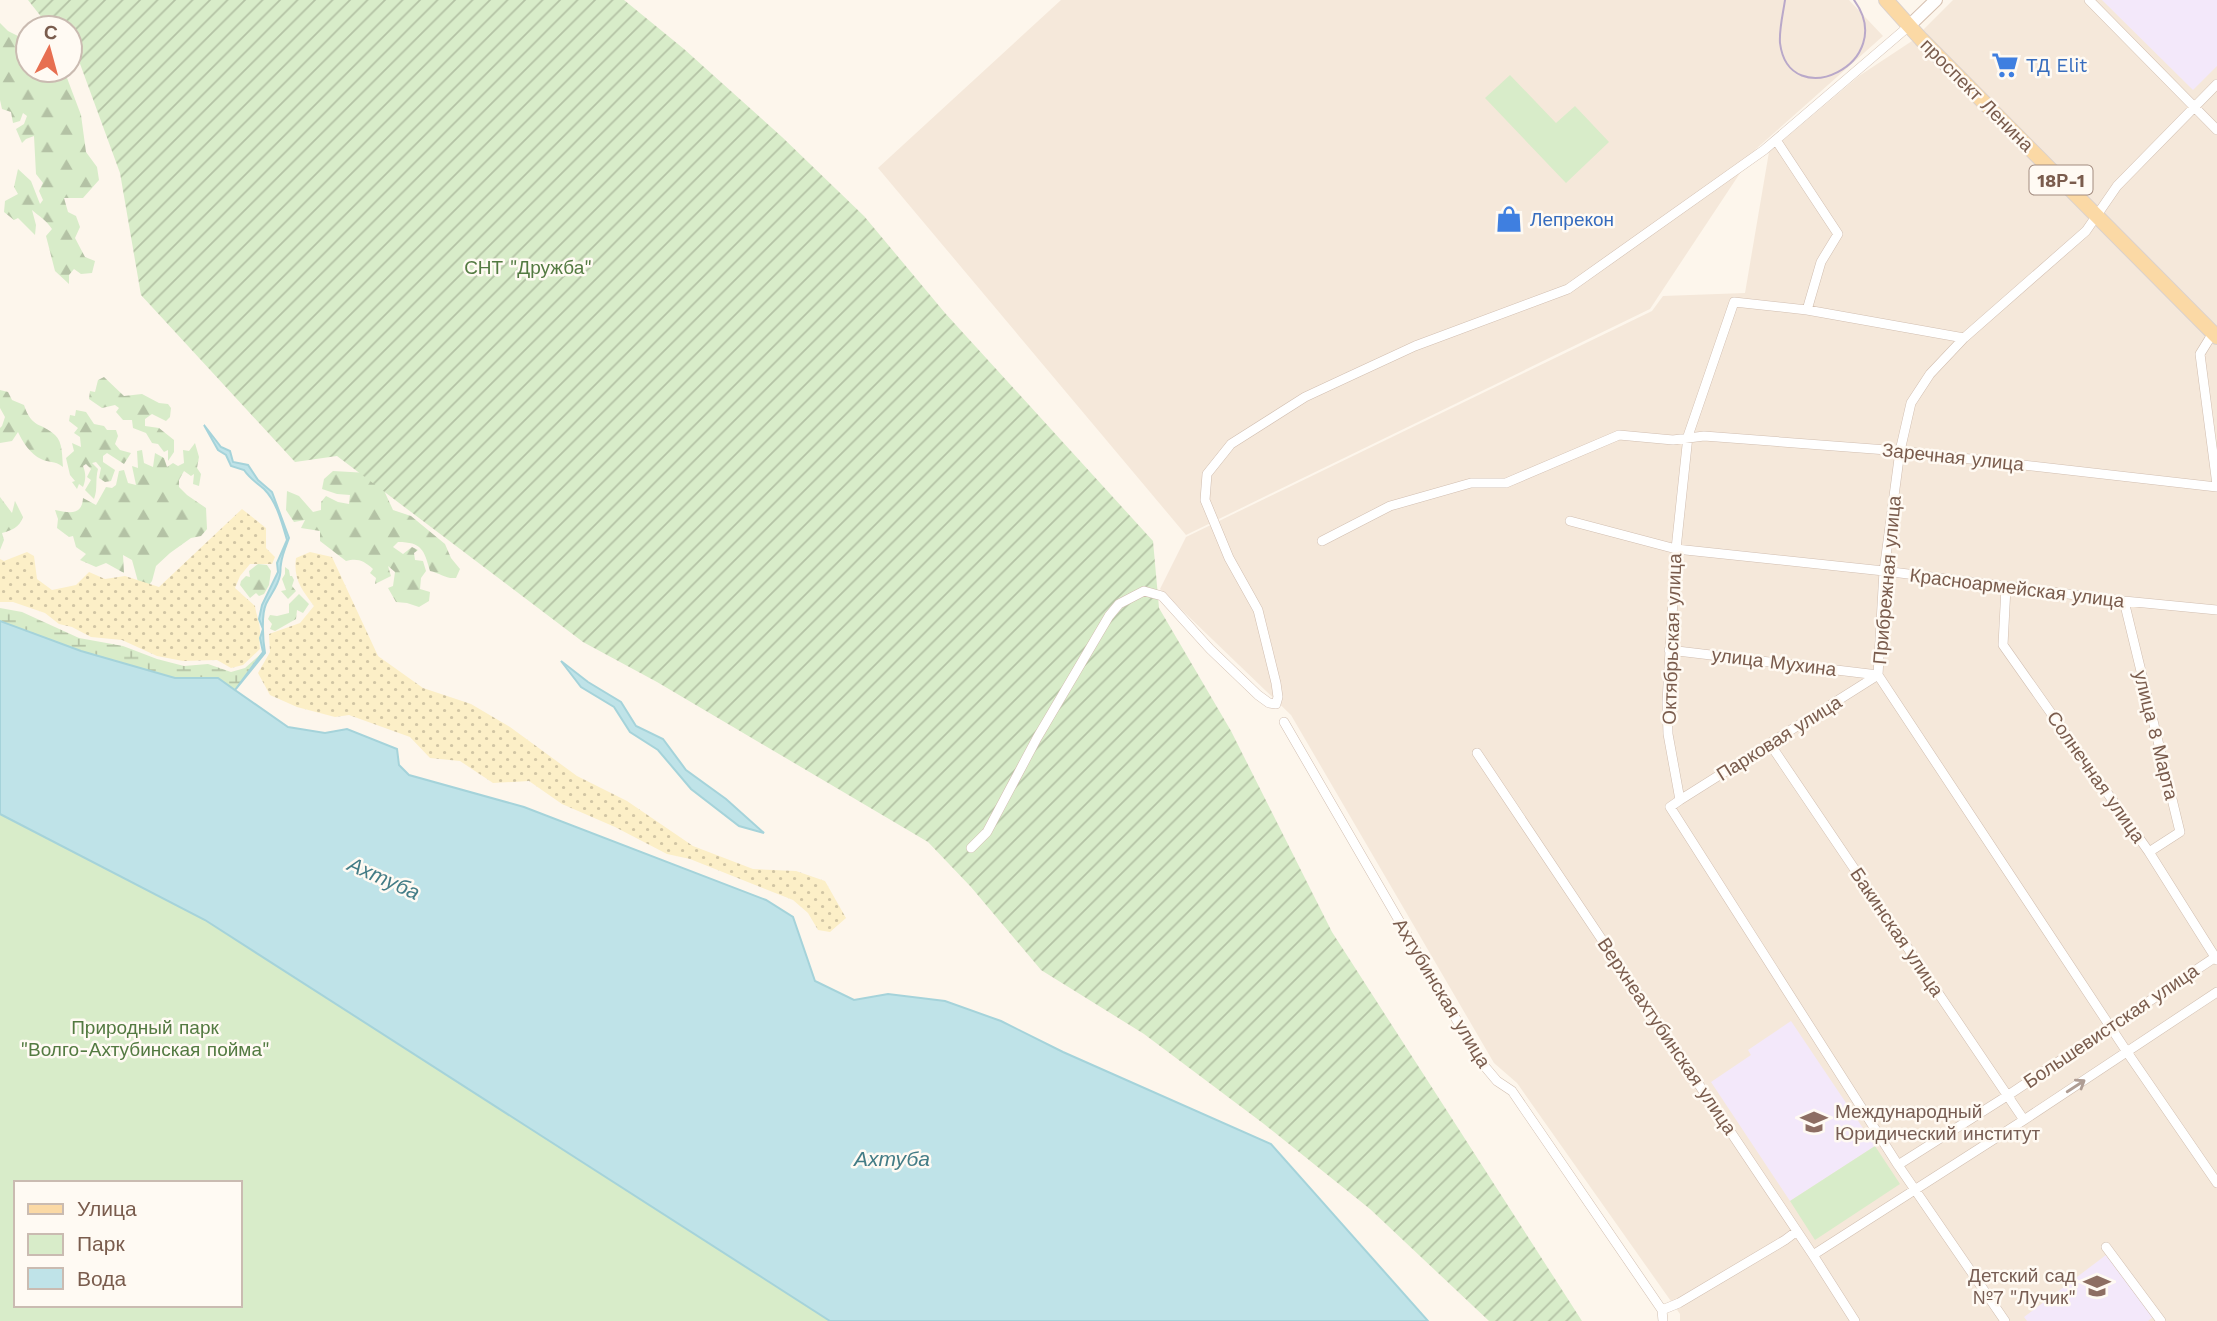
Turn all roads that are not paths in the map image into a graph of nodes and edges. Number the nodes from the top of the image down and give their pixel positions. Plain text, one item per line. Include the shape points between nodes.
1 (1886, 0) edge
2 (1936, 0) edge
3 (2089, 0) edge
4 (1909, 26) junction
5 (2217, 84) edge
6 (2194, 106) junction
7 (2217, 130) edge
8 (1776, 140) junction
9 (2096, 215) junction
10 (1807, 310) junction
11 (2215, 335) edge
12 (1964, 338) junction
13 (1688, 436) junction
14 (1900, 451) junction
15 (2217, 486) edge
16 (1570, 521) dead end
17 (1322, 541) dead end
18 (1676, 550) junction
19 (1884, 571) junction
20 (2006, 587) junction
21 (2124, 601) junction
22 (2217, 610) edge
23 (1669, 650) junction
24 (1878, 675) junction
25 (1284, 722) dead end
26 (1770, 744) junction
27 (1477, 753) dead end
28 (1679, 800) junction
29 (971, 848) dead end
30 (2149, 852) junction
31 (2216, 957) edge
32 (2217, 992) edge
33 (2110, 1026) junction
34 (2127, 1052) junction
35 (2007, 1096) junction
36 (2024, 1120) junction
37 (1898, 1165) junction
38 (2217, 1183) edge
39 (1915, 1189) junction
40 (1797, 1231) junction
41 (2106, 1247) dead end
42 (1813, 1255) junction
43 (1662, 1310) junction
44 (1662, 1321) edge
45 (1855, 1321) edge
46 (2005, 1321) edge
47 (2161, 1321) edge

1 - 4 main road, проспект Ленина / 18Р-1
2 - 4 street
3 - 6 street
4 - 8 street
4 - 9 main road, проспект Ленина / 18Р-1
5 - 6 street, Прибрежная улица
6 - 7 street
6 - 9 street, Прибрежная улица via 2117,186
8 - 10 street via 1838,234 1821,262
8 - 29 street via 1568,289 1415,346 1305,397 1231,444 1207,474 1205,500 1229,558 1258,610 1276,683 1276,704 1258,695 1161,596 1144,592 1119,604 1109,615 987,832
9 - 11 main road, проспект Ленина / 18Р-1
9 - 12 street, Прибрежная улица via 2086,231
10 - 12 street, Октябрьская улица
10 - 13 street, Октябрьская улица via 1734,302
11 - 15 street via 2200,354
12 - 14 street, Прибрежная улица via 1930,374 1911,403
13 - 14 street, Заречная улица
13 - 17 street, Заречная улица via 1673,440 1619,435 1506,483 1471,483 1390,506
13 - 18 street, Октябрьская улица
14 - 15 street, Заречная улица
14 - 19 street, Прибрежная улица
16 - 18 street, Красноармейская улица
18 - 19 street, Красноармейская улица
18 - 23 street, Октябрьская улица
19 - 20 street, Красноармейская улица
19 - 24 street, Прибрежная улица
20 - 21 street, Красноармейская улица
20 - 30 street, Солнечная улица via 2003,645
21 - 22 street, Красноармейская улица
21 - 30 street, улица 8 Марта via 2180,832
23 - 24 street, улица Мухина
23 - 28 street, Октябрьская улица via 1668,734
24 - 26 street, Парковая улица
24 - 33 street, Прибрежная улица
25 - 43 street, Ахтубинская улица via 1481,1062 1511,1091
26 - 28 street, Парковая улица
26 - 35 street, Бакинская улица
27 - 40 street, Верхнеахтубинская улица
28 - 37 street, Октябрьская улица via 1670,807
30 - 31 street, Солнечная улица
31 - 33 street, Большевистская улица
32 - 34 street, Большевистская улица
33 - 34 street, Прибрежная улица
33 - 35 street, Большевистская улица
36 -> 34 street, Большевистская улица
34 - 38 street, Прибрежная улица
35 - 36 street, Бакинская улица
35 - 37 street, Большевистская улица
36 - 39 street, Большевистская улица
37 - 39 street, Октябрьская улица
39 - 42 street, Большевистская улица
39 - 46 street, Октябрьская улица
40 - 42 street, Верхнеахтубинская улица
40 - 43 street
41 - 47 street
42 - 45 street, Верхнеахтубинская улица
43 - 44 street

